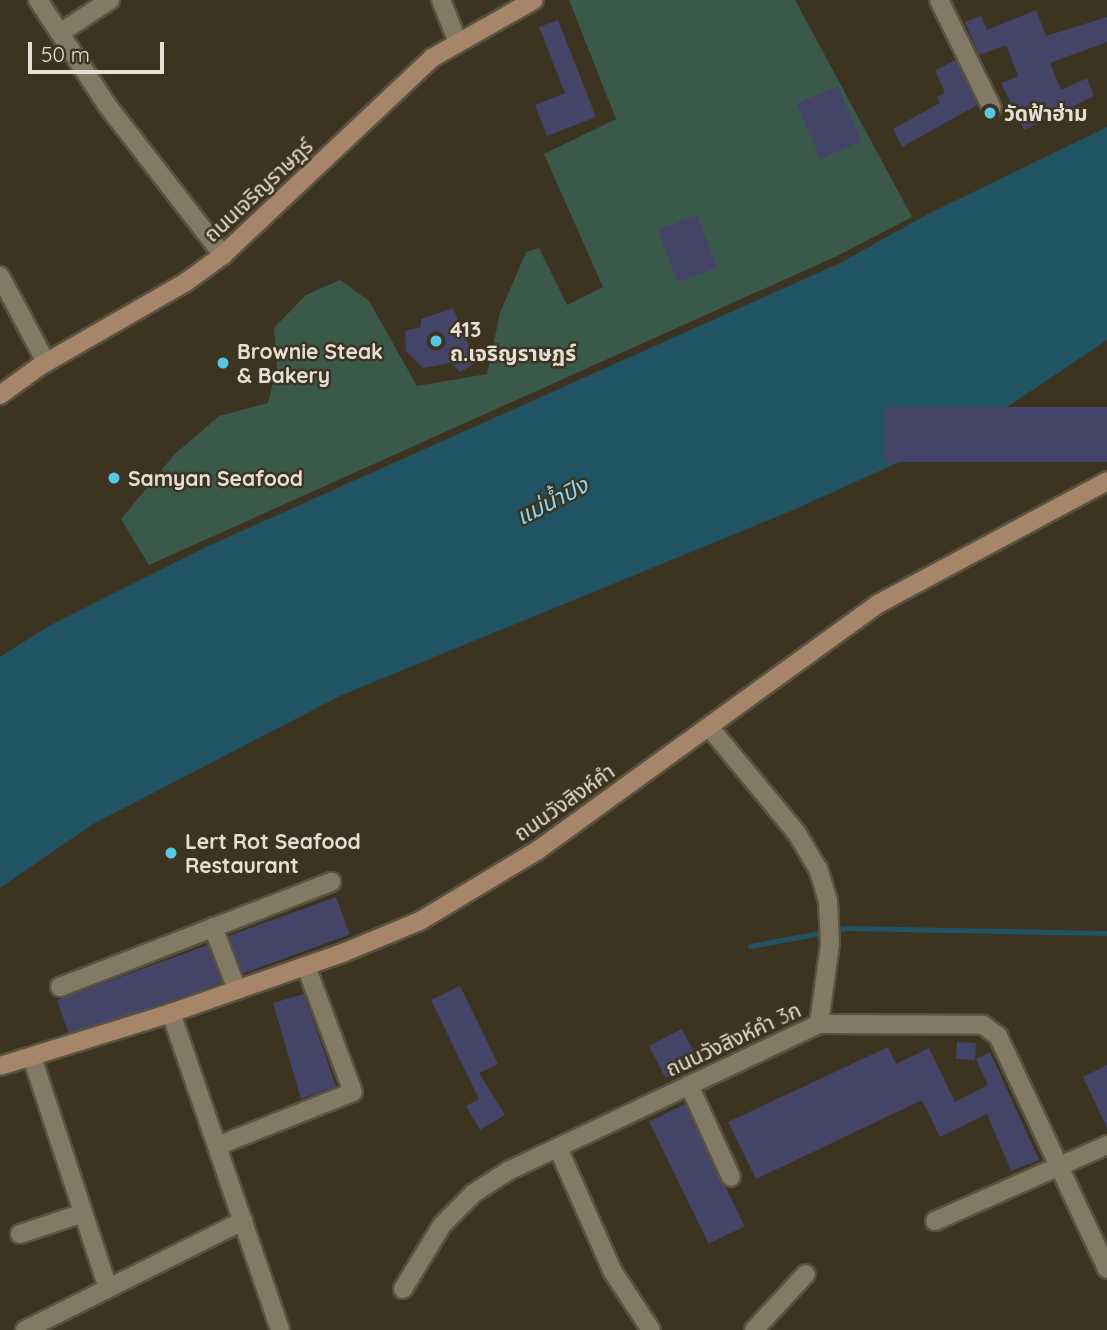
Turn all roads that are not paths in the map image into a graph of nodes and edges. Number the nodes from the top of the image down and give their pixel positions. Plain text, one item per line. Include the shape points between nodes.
1 (38, 0) edge
2 (110, 0) edge
3 (441, 0) edge
4 (534, 0) edge
5 (939, 0) edge
6 (60, 33) junction
7 (457, 40) junction
8 (992, 108) dead end
9 (223, 255) junction
10 (0, 276) edge
11 (46, 362) junction
12 (0, 395) edge
13 (1107, 481) edge
14 (709, 727) junction
15 (331, 882) dead end
16 (213, 927) junction
17 (306, 966) junction
18 (60, 987) dead end
19 (237, 990) junction
20 (172, 1013) junction
21 (819, 1024) junction
22 (32, 1057) junction
23 (0, 1066) edge
24 (689, 1085) junction
25 (1107, 1145) edge
26 (217, 1146) junction
27 (558, 1148) junction
28 (1060, 1168) junction
29 (731, 1177) dead end
30 (83, 1213) junction
31 (243, 1221) junction
32 (935, 1221) dead end
33 (20, 1234) dead end
34 (1107, 1269) edge
35 (806, 1274) dead end
36 (108, 1289) junction
37 (403, 1289) dead end
38 (25, 1330) edge
39 (281, 1330) edge
40 (651, 1330) edge
41 (754, 1330) edge

1 - 6 street
2 - 6 street
3 - 7 street
4 - 7 street, ถนนเจริญราษฎร์
5 - 8 street
6 - 9 street via 107,105
7 - 9 street, ถนนเจริญราษฎร์ via 410,77
9 - 11 street, ถนนเจริญราษฎร์ via 186,282
10 - 11 street
11 - 12 street, ถนนเจริญราษฎร์
13 - 14 street, ถนนวังสิงห์คำ via 878,604
14 - 17 street, ถนนวังสิงห์คำ via 476,889 420,921
14 - 21 street, ถนนวังสิงห์คำ 3ก via 796,832 818,869 828,901 830,944
15 - 16 street
16 - 18 street
16 - 19 street
17 - 19 street, ถนนวังสิงห์คำ
17 - 26 street via 353,1091
19 - 20 street, ถนนวังสิงห์คำ
20 - 22 street, ถนนวังสิงห์คำ
20 - 26 street
21 - 24 street, ถนนวังสิงห์คำ 3ก
21 - 28 street via 983,1025 998,1036
22 - 23 street, ถนนวังสิงห์คำ
22 - 30 street
24 - 27 street, ถนนวังสิงห์คำ 3ก
24 - 29 street
25 - 28 street
26 - 31 street
27 - 37 street, ถนนวังสิงห์คำ 3ก via 474,1193 442,1225
27 - 40 street via 613,1272
28 - 32 street
28 - 34 street
30 - 33 street
30 - 36 street
31 - 36 street
31 - 39 street
35 - 41 street
36 - 38 street

